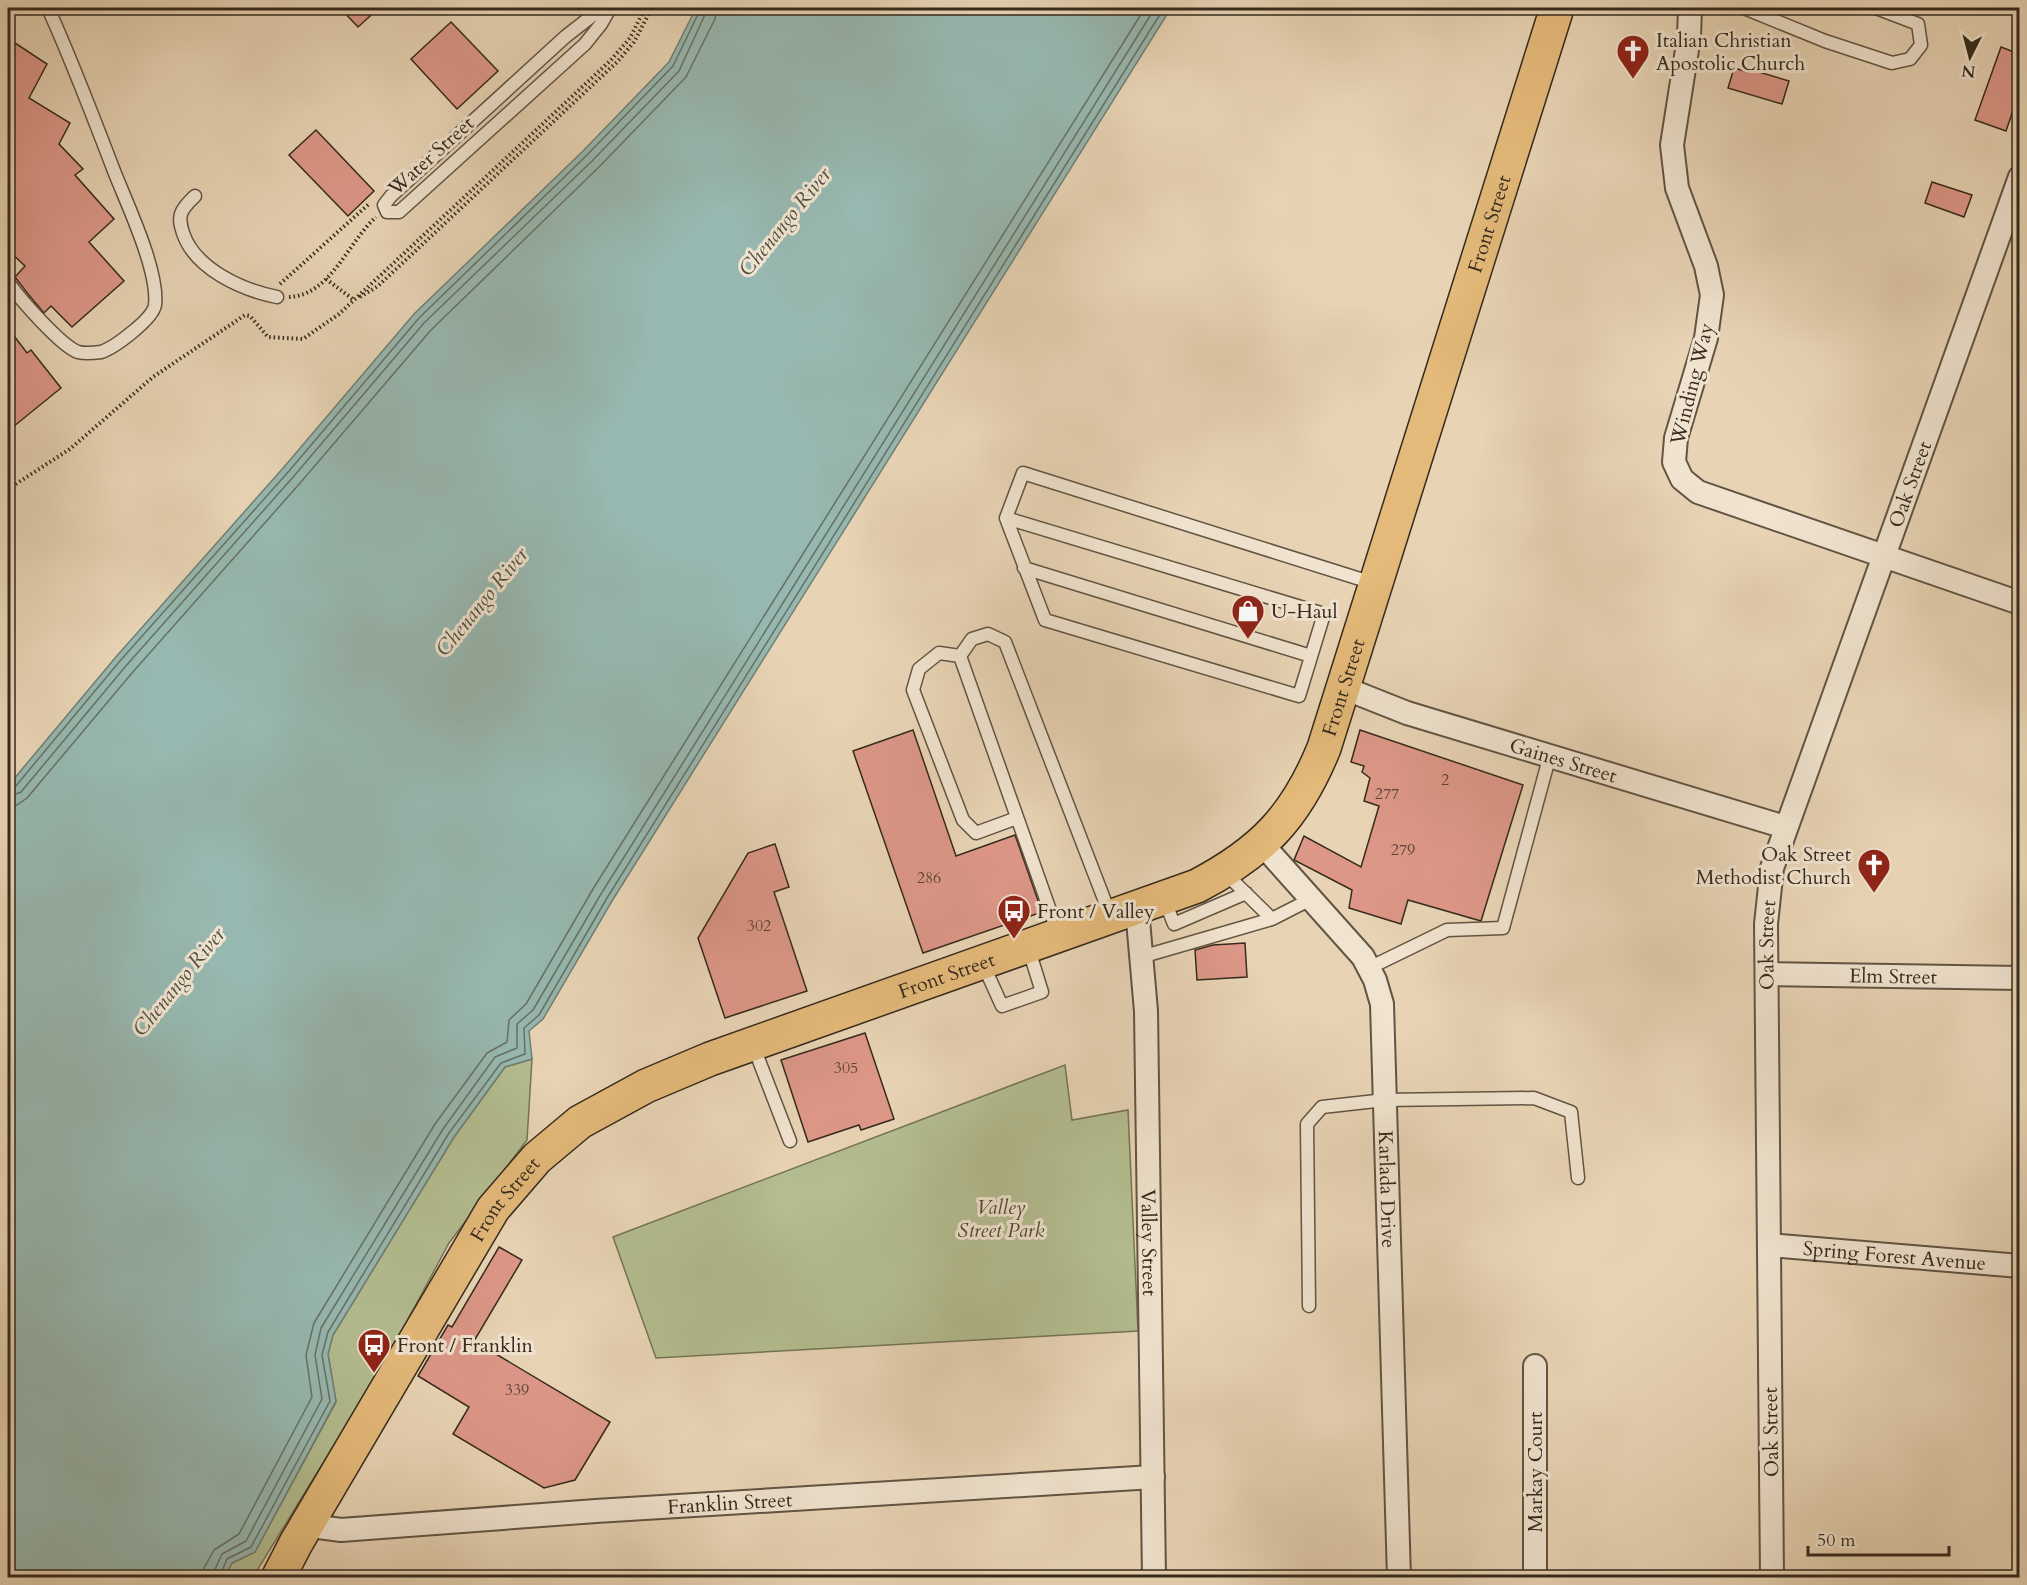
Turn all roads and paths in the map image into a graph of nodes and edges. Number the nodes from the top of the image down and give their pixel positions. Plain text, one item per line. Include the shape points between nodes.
1 (48, 8) edge
2 (602, 8) edge
3 (610, 8) edge
4 (645, 8) edge
5 (652, 8) edge
6 (1557, 8) edge
7 (1690, 8) edge
8 (1744, 8) edge
9 (1876, 8) edge
10 (2019, 177) edge
11 (195, 196) dead end
12 (384, 209) junction
13 (306, 261) dead end
14 (326, 279) junction
15 (8, 282) edge
16 (277, 297) junction
17 (354, 300) junction
18 (8, 489) edge
19 (1006, 518) junction
20 (1883, 556) junction
21 (1024, 568) junction
22 (1377, 584) junction
23 (2019, 603) edge
24 (960, 656) junction
25 (1311, 656) junction
26 (1344, 688) junction
27 (1550, 755) junction
28 (1017, 818) junction
29 (1785, 827) junction
30 (1262, 844) junction
31 (1235, 883) junction
32 (1311, 899) junction
33 (1146, 912) junction
34 (1272, 919) junction
35 (1059, 936) junction
36 (1182, 944) junction
37 (1028, 947) junction
38 (1141, 957) junction
39 (983, 963) junction
40 (1369, 968) junction
41 (1767, 974) junction
42 (2019, 978) edge
43 (753, 1044) junction
44 (1385, 1101) junction
45 (789, 1141) dead end
46 (1578, 1178) dead end
47 (1769, 1245) junction
48 (2019, 1266) edge
49 (1309, 1306) dead end
50 (1535, 1366) dead end
51 (1153, 1477) junction
52 (308, 1522) junction
53 (278, 1578) edge
54 (1154, 1578) edge
55 (1399, 1578) edge
56 (1535, 1578) edge
57 (1772, 1578) edge

1 - 15 lane via 140,235 155,303 148,319 112,346 83,352 51,330
2 - 12 lane, Water Street via 391,196
3 - 12 lane, Water Street via 585,44 403,209 391,214
4 - 17 path via 630,38 616,54
5 - 17 path via 634,42 618,61 378,286
6 - 22 main road, Front Street
7 - 20 street, Winding Way via 1672,145 1677,188 1706,266 1712,295 1706,338 1676,438 1674,462 1682,479 1698,492
8 - 9 lane via 1892,63 1910,59 1921,45 1918,24
10 - 20 street, Oak Street
11 - 16 lane via 180,217 193,253 235,282
12 - 14 path
13 - 16 path via 283,280
14 - 16 path via 304,294
14 - 17 path
17 - 18 path via 303,339 268,337 245,315 153,377 70,449
19 - 21 lane
19 - 22 lane via 1023,473
19 - 25 lane via 1324,614
20 - 23 street
20 - 29 street, Oak Street
21 - 25 lane
21 - 25 lane via 1045,620 1299,696
22 - 26 main road, Front Street
24 - 28 lane
24 - 28 lane via 939,653 919,669 913,690 963,820 976,833
24 - 33 lane via 972,639 988,634 1005,642
26 - 27 street, Gaines Street via 1407,713
26 - 30 main road, Front Street via 1314,774 1289,814
27 - 29 street, Gaines Street
27 - 40 lane via 1503,928 1447,930
28 - 35 lane
29 - 41 street, Oak Street via 1772,868 1766,924
30 - 31 main road, Front Street
30 - 32 street, Karlada Drive
31 - 33 main road, Front Street
31 - 34 lane
32 - 34 lane
32 - 40 street, Karlada Drive
33 - 35 main road, Front Street
33 - 36 lane
33 - 38 street, Valley Street
34 - 36 lane
35 - 37 main road, Front Street
36 - 38 lane
37 - 39 main road, Front Street
37 - 39 lane via 1042,992 1002,1006
38 - 51 street, Valley Street via 1146,1011
39 - 43 main road, Front Street
40 - 44 street, Karlada Drive via 1382,1004
41 - 42 street, Elm Street
41 - 47 street, Oak Street
43 - 45 lane
43 - 52 main road, Front Street via 646,1086 580,1122 537,1158 493,1209
44 - 46 lane via 1534,1098 1571,1112
44 - 49 lane via 1322,1107 1307,1124
44 - 55 street, Karlada Drive
47 - 48 street, Spring Forest Avenue
47 - 57 street, Oak Street
50 - 56 street, Markay Court
51 - 52 street, Franklin Street via 341,1530
51 - 54 street, Valley Street
52 - 53 main road, Front Street

